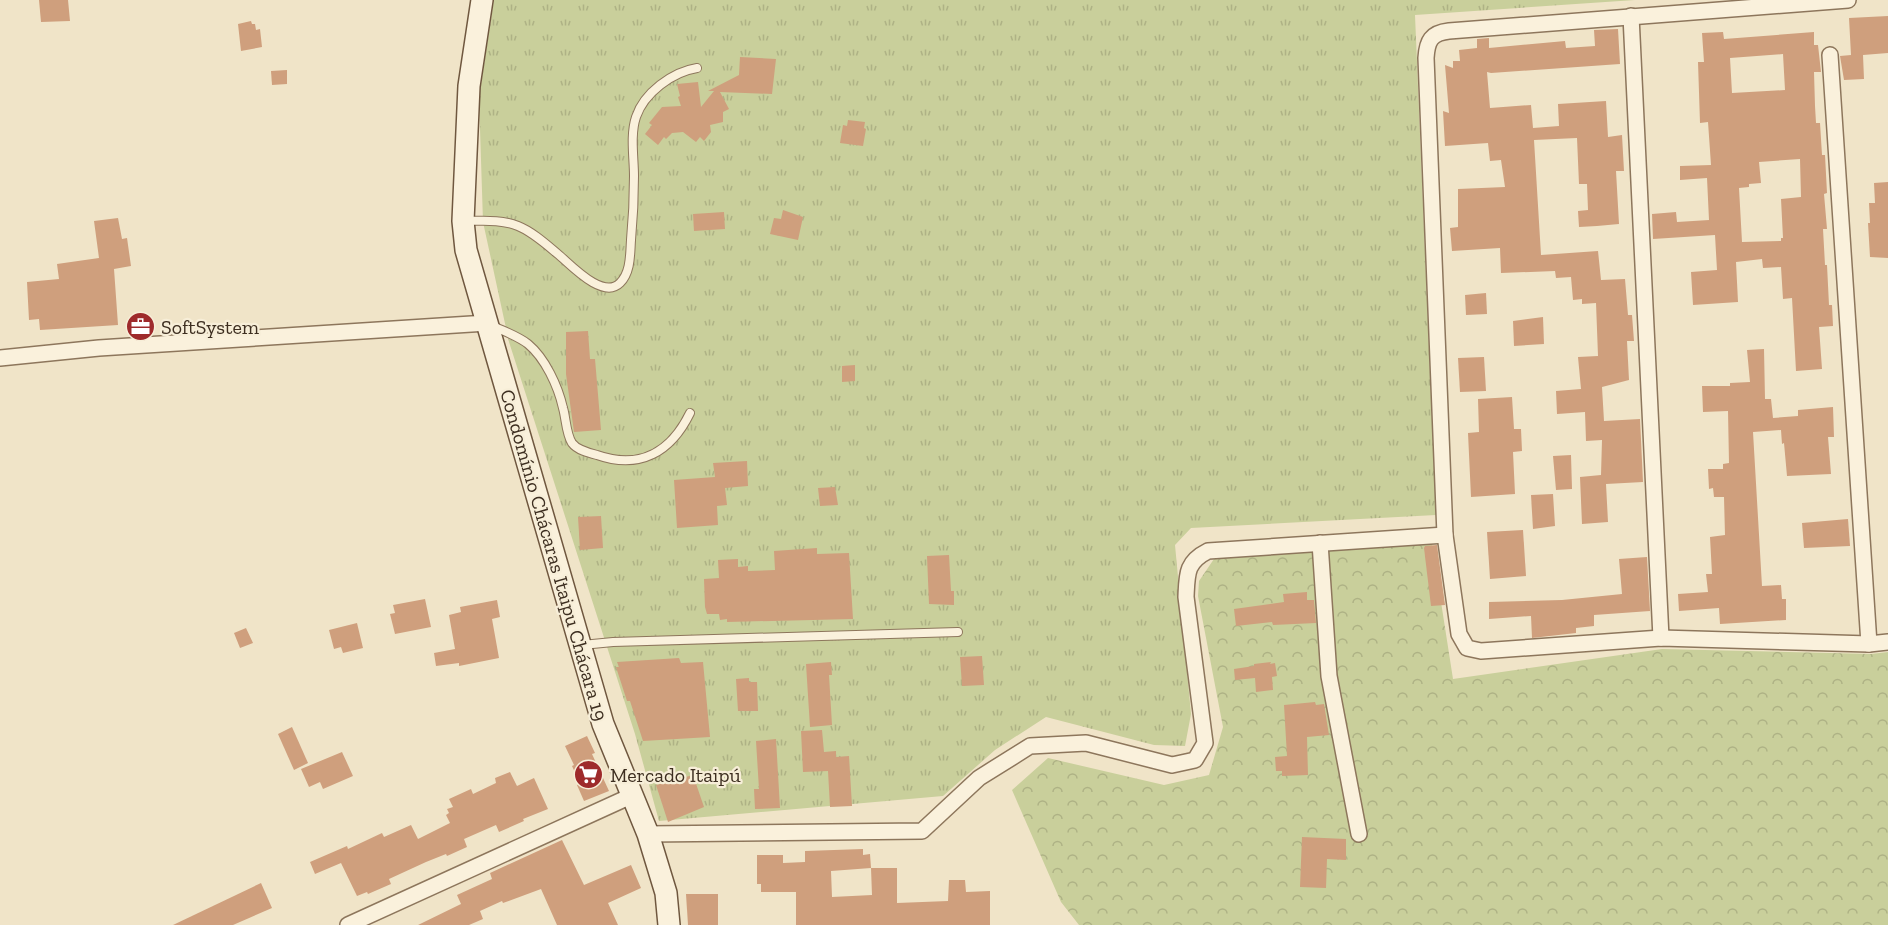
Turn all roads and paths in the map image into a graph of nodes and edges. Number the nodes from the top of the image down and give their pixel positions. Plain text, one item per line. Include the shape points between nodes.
1 (482, 0) edge
2 (1848, 0) edge
3 (1631, 16) junction
4 (1830, 55) dead end
5 (697, 68) dead end
6 (463, 221) junction
7 (487, 324) junction
8 (0, 358) edge
9 (690, 413) dead end
10 (1445, 535) junction
11 (1320, 543) junction
12 (958, 632) dead end
13 (1661, 638) junction
14 (1888, 642) edge
15 (1869, 644) junction
16 (580, 645) junction
17 (629, 790) junction
18 (648, 834) junction
19 (1359, 834) dead end
20 (348, 925) edge
21 (669, 925) edge

1 - 6 street, Condomínio Chácaras Itaipu Chácara 19 via 469,86
2 - 3 street
3 - 10 street via 1439,32 1426,45
3 - 13 street
4 - 15 street
5 - 6 lane via 672,77 645,102 636,118 631,250 629,267 619,285 598,285 579,274 560,255 519,227 497,220
6 - 7 street, Condomínio Chácaras Itaipu Chácara 19 via 466,250
7 - 8 street via 99,348
7 - 9 lane via 537,353 562,405 572,443 582,450 627,461 650,457 681,430
7 - 16 street, Condomínio Chácaras Itaipu Chácara 19
10 - 11 street
10 - 13 street via 1459,634 1467,648 1481,651
11 - 18 street via 1208,551 1195,557 1187,573 1186,597 1205,743 1195,760 1172,765 1086,743 1030,746 979,778 922,831
11 - 19 street via 1329,676
12 - 16 lane
13 - 15 street
14 - 15 street
16 - 17 street, Condomínio Chácaras Itaipu Chácara 19 via 603,724
17 - 18 street, Condomínio Chácaras Itaipu Chácara 19
17 - 20 street
18 - 21 street, Condomínio Chácaras Itaipu Chácara 19 via 666,893

